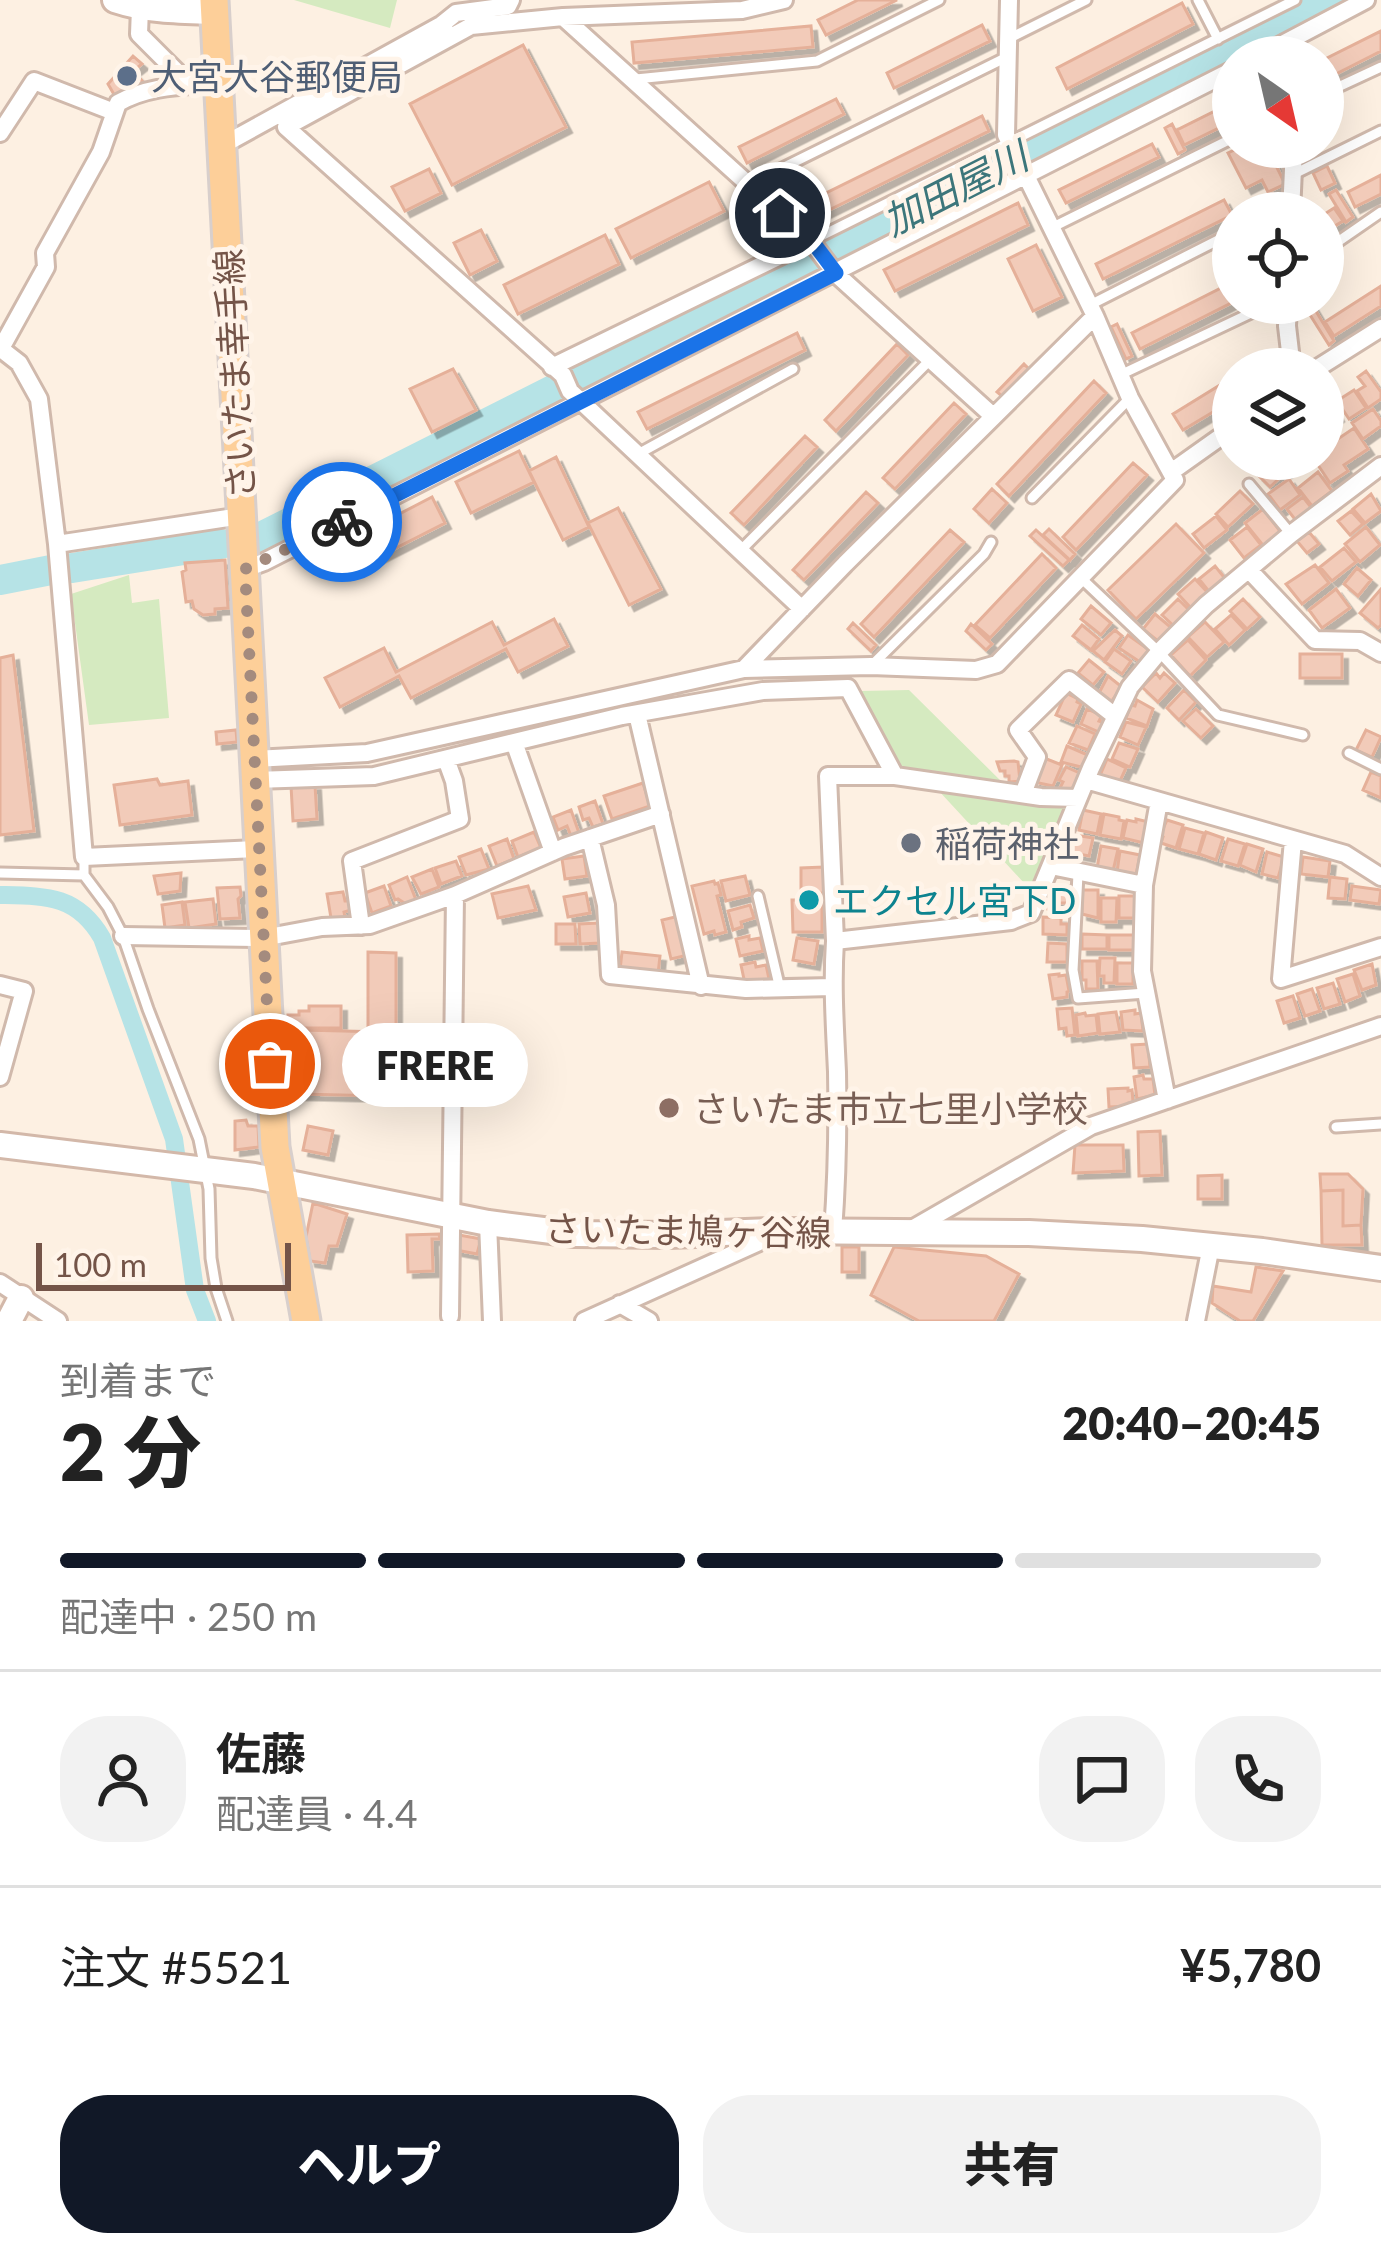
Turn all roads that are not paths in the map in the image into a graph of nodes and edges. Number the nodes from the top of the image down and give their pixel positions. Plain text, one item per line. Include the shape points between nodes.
1 (115, 0) edge
2 (511, 0) edge
3 (784, 0) edge
4 (939, 0) edge
5 (1009, 0) edge
6 (1086, 0) edge
7 (1198, 0) edge
8 (1295, 0) edge
9 (1366, 0) edge
10 (215, 6) edge
11 (140, 8) junction
12 (562, 17) junction
13 (446, 31) junction
14 (1216, 36) edge
15 (1224, 36) edge
16 (1298, 36) edge
17 (1212, 43) edge
18 (1008, 48) junction
19 (1381, 67) edge
20 (1212, 79) edge
21 (632, 80) junction
22 (204, 84) junction
23 (1344, 84) edge
24 (114, 112) junction
25 (1381, 131) edge
26 (0, 133) edge
27 (223, 145) junction
28 (1212, 148) edge
29 (1017, 158) junction
30 (1293, 168) edge
31 (1293, 175) junction
32 (748, 184) junction
33 (1293, 192) edge
34 (1381, 212) edge
35 (1051, 228) junction
36 (1344, 236) edge
37 (812, 241) junction
38 (1212, 244) edge
39 (836, 273) junction
40 (1093, 311) junction
41 (1228, 324) edge
42 (1381, 328) edge
43 (0, 350) edge
44 (1344, 351) edge
45 (931, 359) junction
46 (793, 369) dead end
47 (1120, 375) junction
48 (566, 383) junction
49 (1130, 398) junction
50 (993, 416) junction
51 (1212, 443) edge
52 (638, 454) junction
53 (1172, 472) junction
54 (1377, 475) edge
55 (1249, 484) dead end
56 (1032, 498) dead end
57 (241, 516) junction
58 (1291, 534) junction
59 (991, 542) dead end
60 (57, 544) junction
61 (740, 551) junction
62 (245, 569) junction
63 (1249, 570) junction
64 (1082, 578) junction
65 (802, 609) junction
66 (1159, 652) junction
67 (1381, 653) edge
68 (871, 666) junction
69 (744, 669) junction
70 (637, 714) junction
71 (1115, 716) junction
72 (1304, 735) dead end
73 (514, 742) junction
74 (1349, 753) dead end
75 (446, 759) junction
76 (1381, 769) edge
77 (254, 770) junction
78 (896, 776) junction
79 (1082, 789) junction
80 (1023, 794) junction
81 (1159, 801) junction
82 (661, 814) junction
83 (590, 838) junction
84 (1293, 840) junction
85 (259, 849) junction
86 (553, 852) junction
87 (84, 866) junction
88 (1051, 866) junction
89 (0, 873) edge
90 (1078, 874) junction
91 (1381, 878) edge
92 (1144, 885) junction
93 (455, 895) junction
94 (758, 896) dead end
95 (361, 926) junction
96 (123, 935) junction
97 (263, 938) junction
98 (835, 941) junction
99 (1381, 947) edge
100 (0, 985) edge
101 (701, 986) junction
102 (832, 987) junction
103 (780, 988) junction
104 (1146, 993) junction
105 (1381, 1026) edge
106 (0, 1077) edge
107 (1167, 1100) junction
108 (1381, 1124) edge
109 (1336, 1127) dead end
110 (0, 1145) edge
111 (203, 1169) junction
112 (280, 1180) junction
113 (451, 1214) junction
114 (488, 1223) junction
115 (774, 1231) junction
116 (833, 1232) junction
117 (906, 1233) junction
118 (1211, 1246) junction
119 (1381, 1268) edge
120 (11, 1291) edge
121 (620, 1304) junction
122 (450, 1316) dead end
123 (9, 1321) edge
124 (58, 1321) edge
125 (227, 1321) edge
126 (306, 1321) edge
127 (491, 1321) edge
128 (584, 1321) edge
129 (649, 1321) edge
130 (1196, 1321) edge

1 - 11 main road
2 - 13 street via 456,13
3 - 12 street via 742,10
4 - 21 lane via 818,61
5 - 18 street
6 - 18 lane
7 - 14 lane
8 - 15 lane
9 - 16 street
10 - 11 main road
10 - 22 main road, さいたま幸手線
11 - 22 street via 139,34
12 - 13 street
12 - 21 street
13 - 27 street
13 - 48 street via 286,127
17 - 29 lane
18 - 29 street via 1006,135
18 - 32 lane
19 - 23 lane
20 - 29 street
21 - 32 street
22 - 24 street via 133,94
22 - 27 main road, さいたま幸手線
24 - 26 street via 34,81
24 - 43 street via 45,254 46,268
25 - 31 lane
27 - 57 main road, さいたま幸手線
28 - 35 lane
29 - 35 street
29 - 37 lane
29 - 39 street
30 - 31 street
31 - 33 street
32 - 37 street
34 - 36 lane
35 - 40 street
37 - 39 street
37 - 48 street
38 - 40 lane
39 - 45 street
39 - 48 street
40 - 47 street
40 - 50 street
41 - 47 lane
42 - 44 street
43 - 60 street via 19,363 39,399
45 - 50 street
45 - 61 lane
46 - 52 lane
47 - 49 street
48 - 52 street
48 - 62 street
49 - 53 street
49 - 56 lane
50 - 65 street
51 - 53 street
52 - 61 street
53 - 64 street via 1175,480
54 - 58 street
55 - 58 lane
57 - 60 street
57 - 62 main road, さいたま幸手線
58 - 63 street
59 - 68 lane
60 - 87 street
61 - 65 street
62 - 77 main road, さいたま幸手線
63 - 66 street
63 - 67 street via 1315,640 1360,640
64 - 66 lane
64 - 68 street via 997,664
65 - 69 street
66 - 71 street
66 - 72 lane via 1218,715
68 - 69 street
69 - 77 street via 367,753
70 - 73 street
70 - 78 street via 763,691 848,688
70 - 82 street
71 - 79 street
71 - 80 street via 1069,680 1018,730 1037,758
73 - 75 street
73 - 86 street
74 - 76 lane
75 - 77 street via 374,776
75 - 95 street via 460,819 352,861
77 - 85 main road, さいたま幸手線
78 - 80 street
78 - 98 street via 828,776
79 - 80 street
79 - 81 street
79 - 88 street
81 - 84 street
81 - 92 street
82 - 83 street
82 - 101 street
83 - 86 street
83 - 101 street via 606,905 610,975
84 - 91 street via 1346,854
84 - 99 street via 1281,979
85 - 87 street
85 - 97 main road, さいたま幸手線
86 - 93 street
87 - 89 lane
87 - 96 lane
88 - 90 street
88 - 98 street via 1031,913 1011,921
90 - 92 street
90 - 104 lane via 1078,998
92 - 104 street
93 - 95 street
93 - 113 street
94 - 103 lane
95 - 97 street
96 - 97 street
96 - 111 lane
97 - 112 main road, さいたま幸手線
98 - 102 street
100 - 106 street via 24,991
101 - 103 street
102 - 103 street
102 - 116 street
104 - 107 street
105 - 107 street
107 - 117 street via 1091,1126
108 - 109 lane
110 - 111 main road, さいたま鳩ヶ谷線
111 - 112 main road, さいたま鳩ヶ谷線
111 - 125 lane
112 - 113 main road, さいたま鳩ヶ谷線
112 - 126 main road, さいたま幸手線
113 - 114 main road, さいたま鳩ヶ谷線
113 - 122 street
114 - 115 main road, さいたま鳩ヶ谷線 via 575,1234
114 - 127 street
115 - 116 main road, さいたま鳩ヶ谷線
115 - 121 street
116 - 117 main road, さいたま鳩ヶ谷線
117 - 118 main road, さいたま鳩ヶ谷線
118 - 119 main road, さいたま鳩ヶ谷線
118 - 130 street
120 - 123 main road
120 - 124 street
121 - 128 street
121 - 129 street

